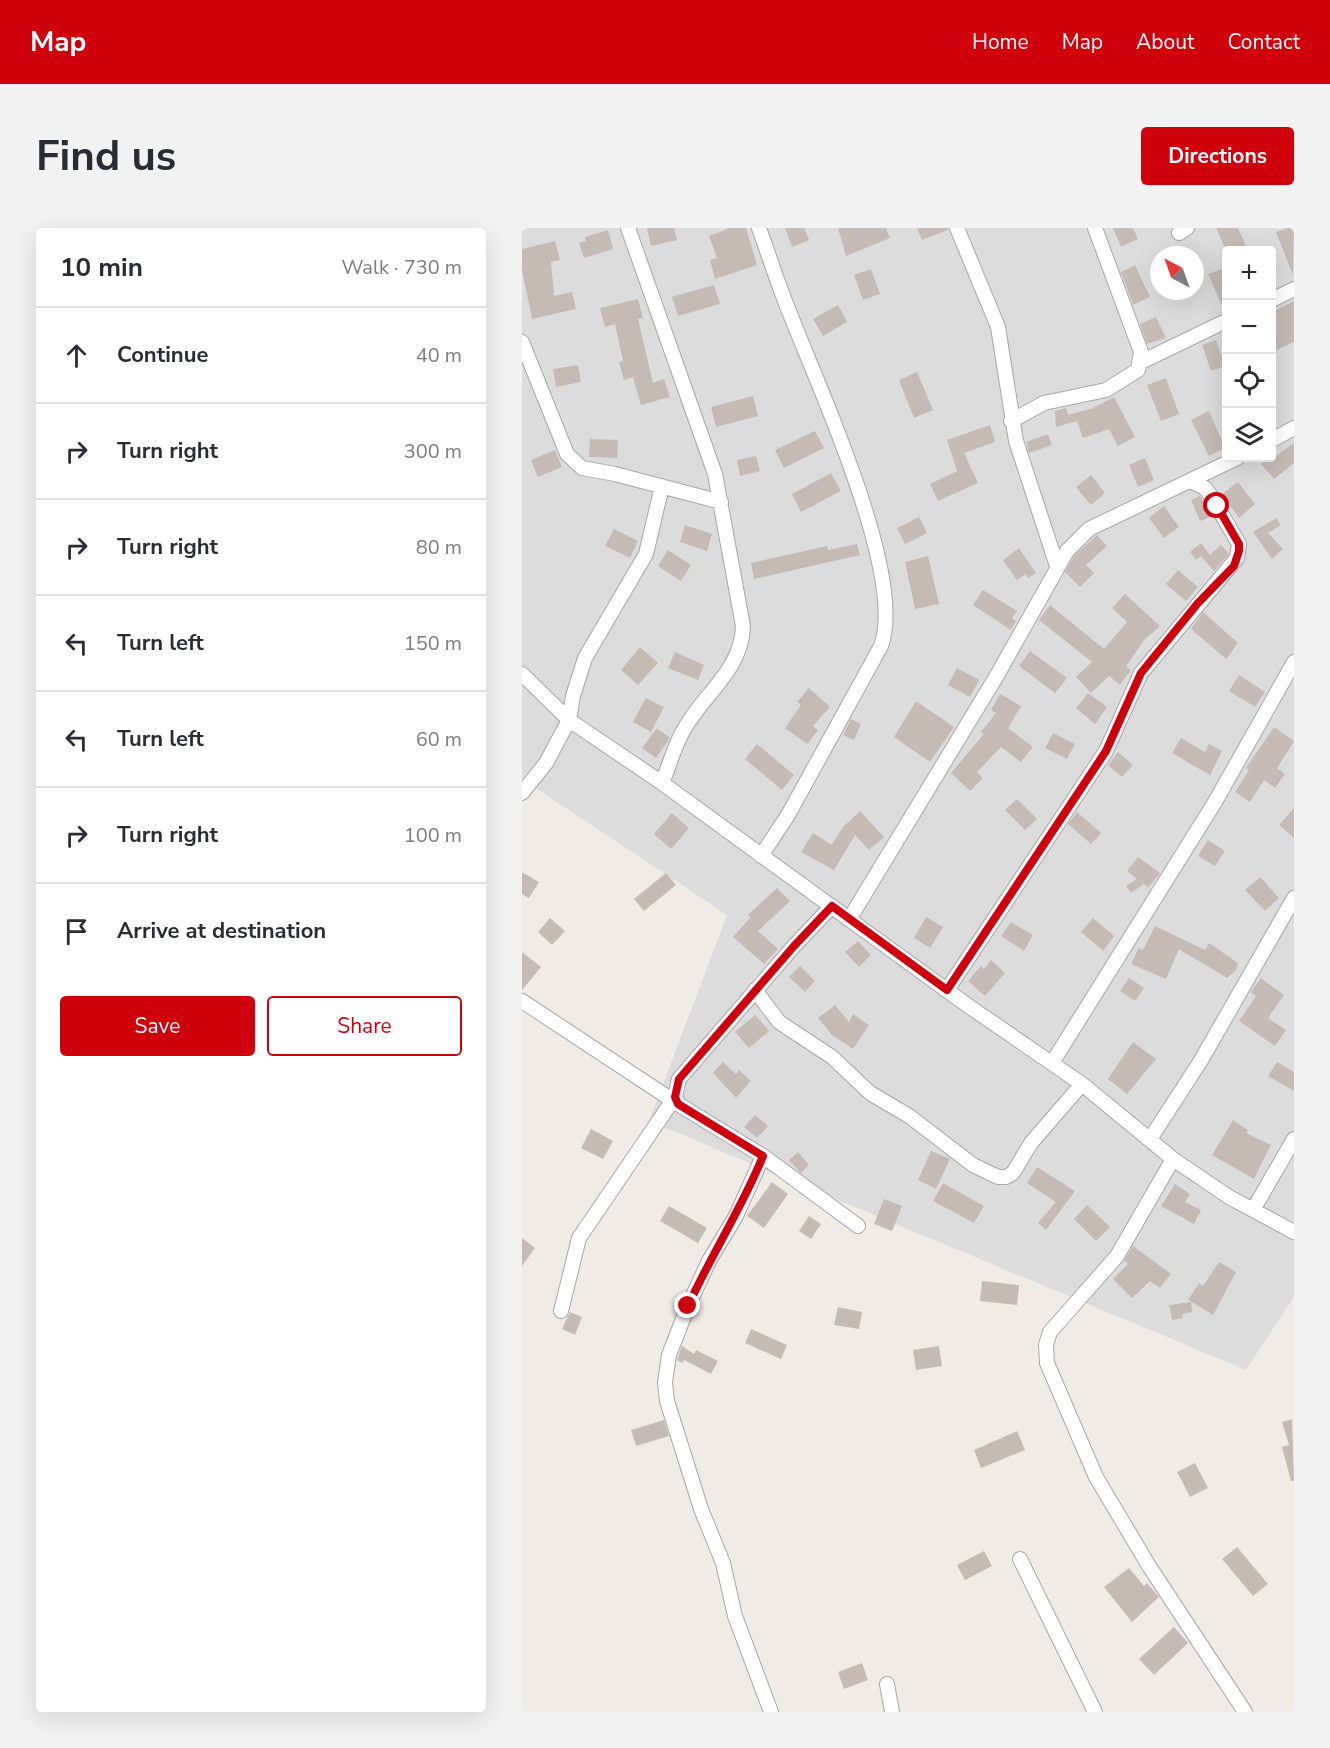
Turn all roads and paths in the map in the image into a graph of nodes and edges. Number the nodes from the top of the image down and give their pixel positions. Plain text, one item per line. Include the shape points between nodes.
1 (628, 228) edge
2 (759, 228) edge
3 (957, 228) edge
4 (1095, 228) edge
5 (1294, 289) edge
6 (1276, 298) edge
7 (1222, 323) edge
8 (522, 342) edge
9 (1141, 362) junction
10 (1011, 421) junction
11 (1294, 429) edge
12 (1276, 438) edge
13 (1229, 462) edge
14 (1190, 481) junction
15 (662, 486) junction
16 (721, 502) junction
17 (1057, 566) junction
18 (1294, 662) edge
19 (522, 674) edge
20 (569, 720) junction
21 (662, 783) junction
22 (522, 794) edge
23 (760, 856) junction
24 (1294, 898) edge
25 (832, 906) junction
26 (850, 918) junction
27 (755, 990) junction
28 (947, 990) junction
29 (524, 1007) edge
30 (1052, 1063) junction
31 (1082, 1084) junction
32 (675, 1100) junction
33 (1150, 1139) junction
34 (1294, 1139) edge
35 (763, 1156) junction
36 (1173, 1160) junction
37 (1252, 1210) junction
38 (858, 1226) dead end
39 (1294, 1232) edge
40 (561, 1311) dead end
41 (1020, 1559) dead end
42 (887, 1684) dead end
43 (771, 1712) edge
44 (892, 1712) edge
45 (1095, 1712) edge
46 (1245, 1712) edge

1 - 16 street via 694,411
2 - 23 street via 849,461 887,600 881,646 788,815
3 - 10 street via 998,327
4 - 9 street via 1141,352
5 - 6 street
7 - 9 street
8 - 15 street via 573,462 592,471
9 - 10 street via 1138,370 1106,390 1044,403
10 - 17 street
11 - 12 street
13 - 14 street
14 - 17 street via 1089,529
14 - 28 street via 1206,488 1211,496 1239,544 1238,558 1141,673 1106,751
15 - 16 street
15 - 20 street via 646,554 585,658
16 - 21 street via 743,639 732,666 684,728
17 - 26 street via 996,677
18 - 30 street via 1209,812
19 - 20 street
20 - 21 street
20 - 22 street via 546,763
21 - 23 street
23 - 25 street
24 - 33 street via 1200,1062
25 - 26 street
25 - 27 street
26 - 28 street
27 - 31 street via 779,1022 832,1057 879,1099 909,1116 972,1165 998,1177 1013,1173 1031,1143
27 - 32 street via 679,1079
28 - 30 street
29 - 32 street
30 - 31 street
31 - 33 street
32 - 35 street
32 - 40 street via 579,1238
33 - 36 street
34 - 37 street
35 - 38 street
35 - 43 street via 688,1306 669,1355 665,1382 667,1401 698,1498 723,1563 735,1616
36 - 37 street
36 - 46 street via 1117,1256 1050,1332 1047,1363 1096,1477
37 - 39 street
41 - 45 street
42 - 44 street

